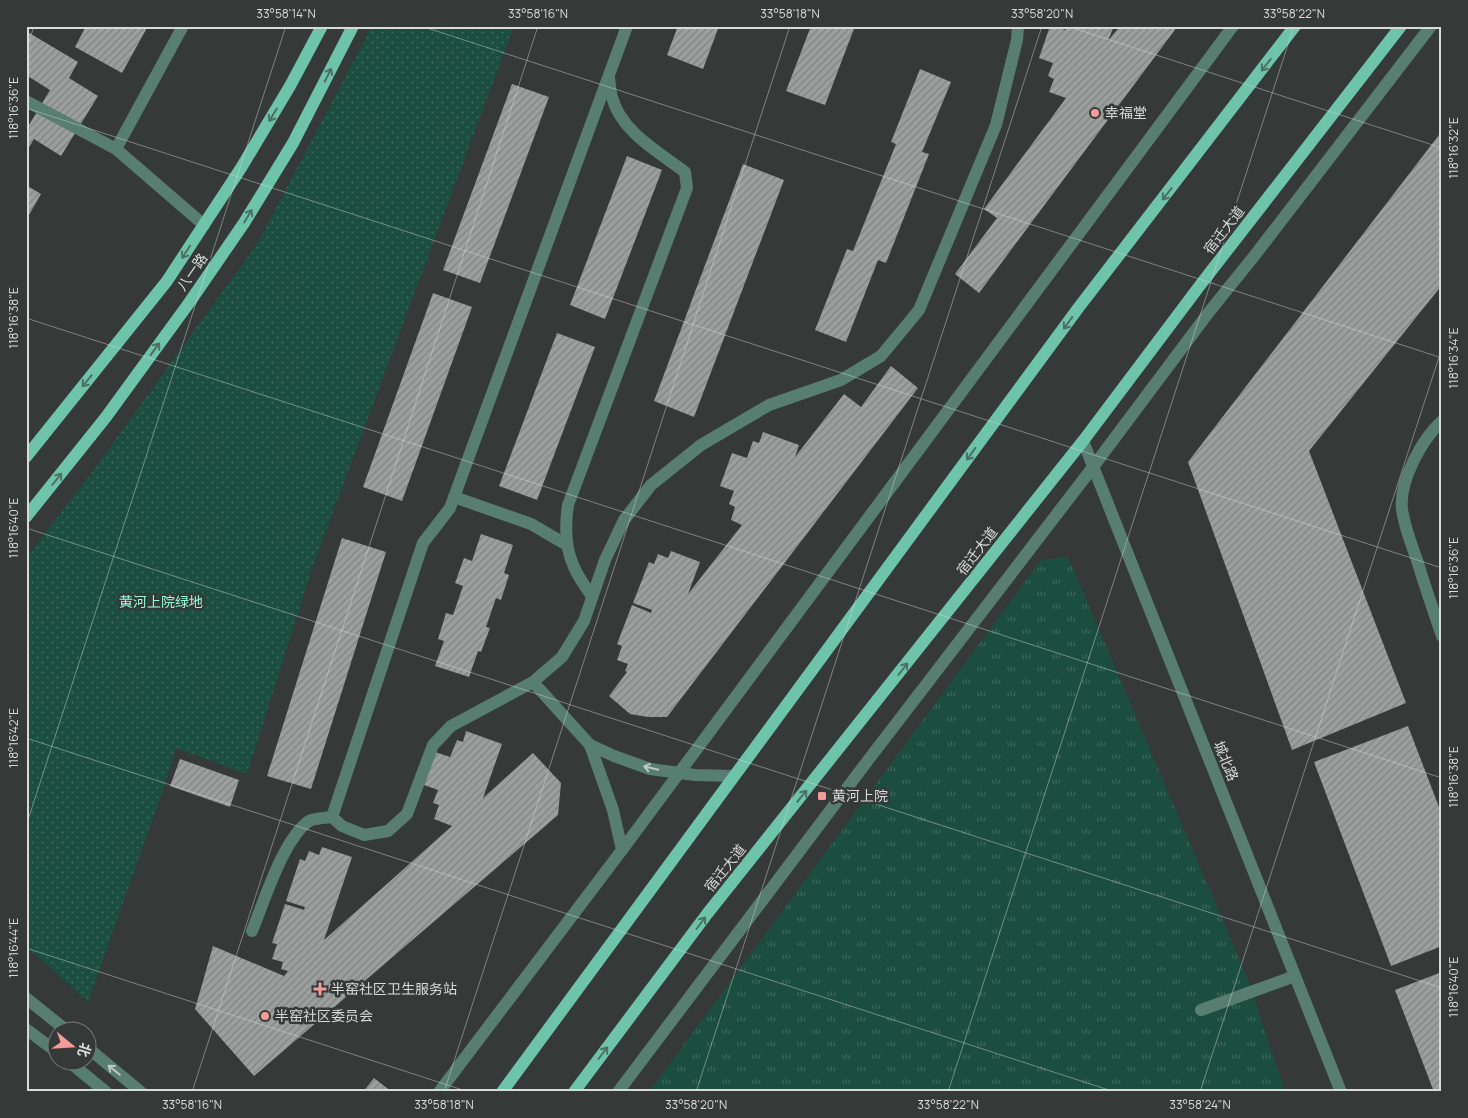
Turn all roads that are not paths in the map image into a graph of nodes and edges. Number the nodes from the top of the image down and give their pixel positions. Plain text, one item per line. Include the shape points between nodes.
1 (183, 26) edge
2 (322, 26) edge
3 (353, 26) edge
4 (627, 26) edge
5 (1018, 26) edge
6 (1233, 26) edge
7 (1295, 26) edge
8 (1401, 26) edge
9 (1431, 26) edge
10 (609, 76) junction
11 (26, 101) edge
12 (116, 149) junction
13 (204, 225) junction
14 (1442, 421) edge
15 (1083, 441) junction
16 (26, 457) edge
17 (1094, 467) junction
18 (454, 497) junction
19 (26, 516) edge
20 (567, 545) junction
21 (592, 597) junction
22 (1442, 636) edge
23 (533, 682) junction
24 (590, 745) junction
25 (679, 773) junction
26 (734, 776) junction
27 (332, 817) junction
28 (622, 850) junction
29 (252, 931) dead end
30 (1295, 976) junction
31 (26, 998) edge
32 (1201, 1010) dead end
33 (54, 1020) edge
34 (26, 1029) edge
35 (48, 1046) edge
36 (98, 1056) edge
37 (79, 1070) edge
38 (106, 1092) edge
39 (141, 1092) edge
40 (439, 1092) edge
41 (502, 1092) edge
42 (574, 1092) edge
43 (618, 1092) edge
44 (1341, 1092) edge

1 - 12 street
2 -> 13 main road, 八一路 via 290,86
19 -> 3 main road, 八一路 via 106,417 244,223 293,143
4 - 10 street
5 - 21 street via 996,125 919,310 881,356 840,380 769,405 700,445 651,485 624,520
6 - 25 street
7 -> 26 main road via 1079,307
8 - 15 main road, 宿迁大道
9 - 17 street via 1209,312
10 - 18 street
10 - 20 street via 612,99 628,126 685,172 686,188 568,505
11 - 12 street
12 - 13 street
13 -> 16 main road, 八一路 via 167,281
14 - 22 street via 1422,444 1413,462 1402,508
15 - 17 street, 城北路
42 -> 15 main road, 宿迁大道 via 708,914
17 - 30 street, 城北路
17 - 43 street
18 - 20 street via 531,524
18 - 27 street via 450,508 423,543
20 - 21 street via 573,566
21 - 23 street via 584,621 562,657
23 - 24 street
23 - 27 street via 451,726 434,745 407,814 388,831 364,835 342,826
25 -> 24 street via 650,769
24 - 28 street
25 - 26 street
25 - 28 street
26 - 41 main road
27 - 29 street via 310,820 296,835 281,858
28 - 40 street
30 - 32 street
30 - 44 street, 城北路
31 - 33 street
34 - 35 street
39 -> 36 street
37 - 38 street

